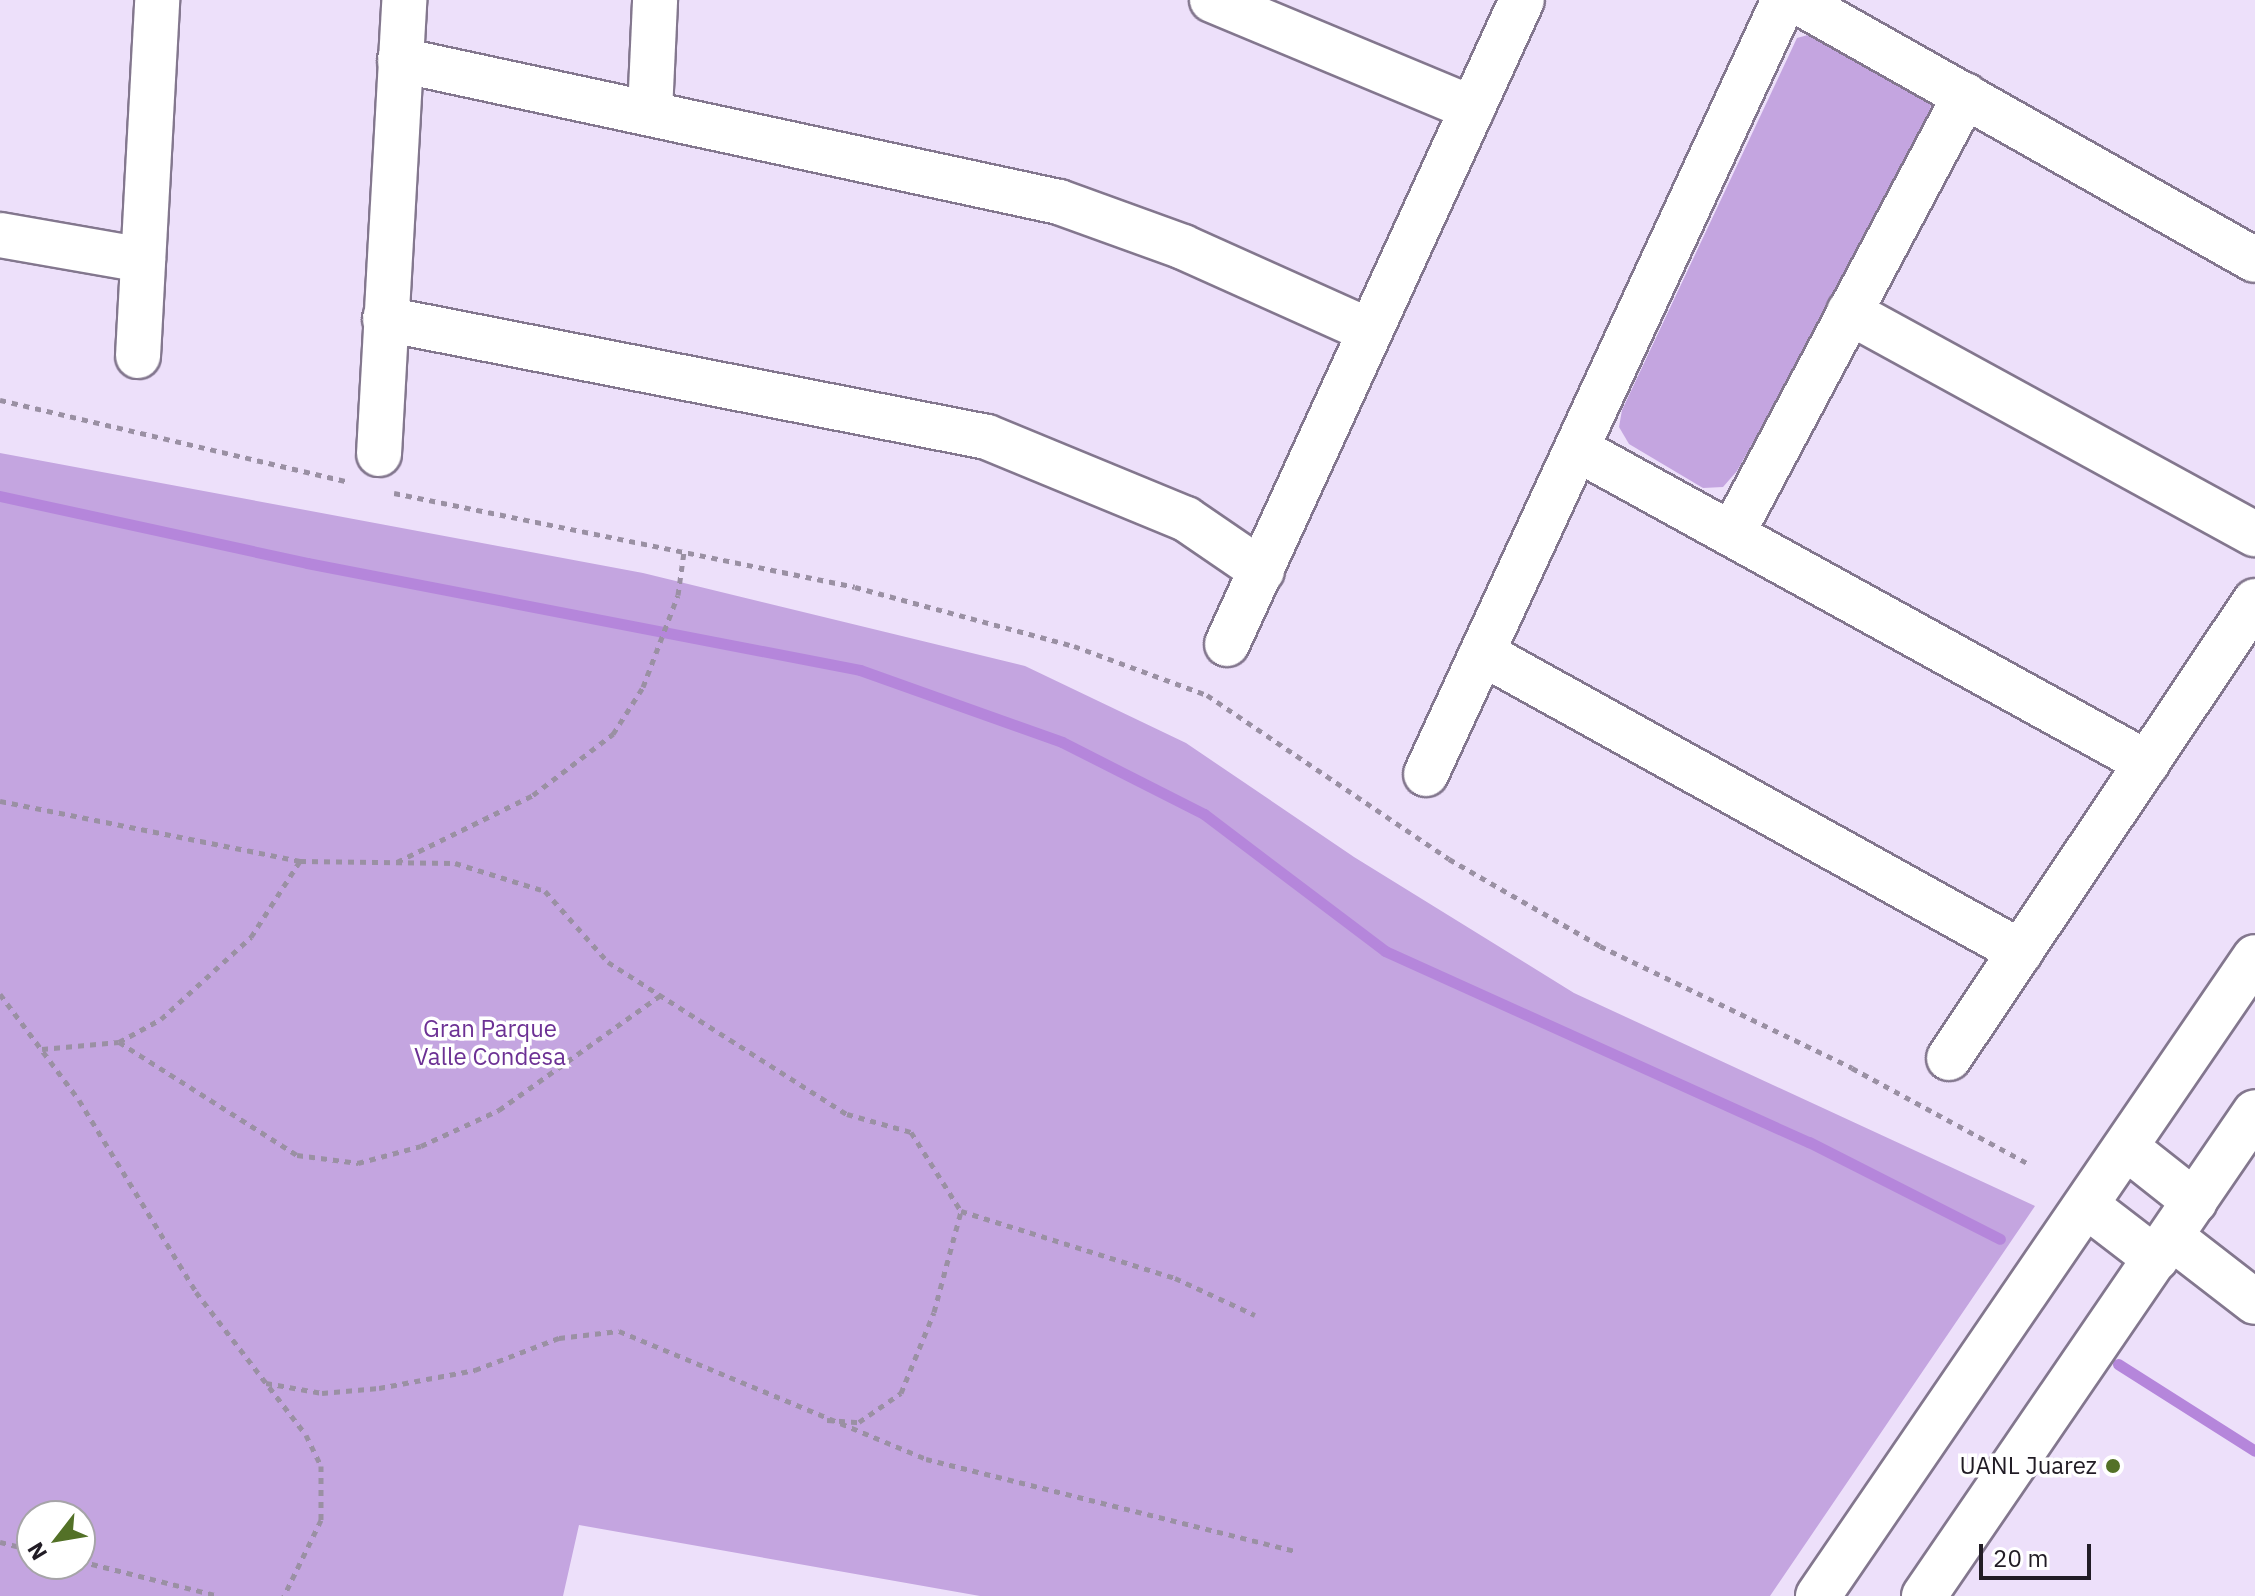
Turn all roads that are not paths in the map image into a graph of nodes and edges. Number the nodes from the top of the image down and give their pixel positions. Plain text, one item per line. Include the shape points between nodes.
1 (157, 0) edge
2 (404, 0) edge
3 (655, 0) edge
4 (1522, 0) edge
5 (1784, 0) edge
6 (1795, 0) edge
7 (1238, 4) edge
8 (400, 60) junction
9 (1965, 95) junction
10 (1472, 108) junction
11 (650, 112) junction
12 (0, 235) edge
13 (143, 260) junction
14 (2255, 260) edge
15 (1849, 312) junction
16 (385, 319) junction
17 (1370, 331) junction
18 (138, 356) dead end
19 (1577, 449) junction
20 (374, 476) road end
21 (1732, 534) junction
22 (2255, 534) edge
23 (1262, 571) junction
24 (2255, 601) edge
25 (1227, 644) dead end
26 (1482, 653) junction
27 (2147, 763) junction
28 (1426, 774) dead end
29 (2021, 952) junction
30 (2255, 957) edge
31 (1949, 1058) dead end
32 (2255, 1112) edge
33 (2128, 1149) junction
34 (2195, 1202) junction
35 (2087, 1206) junction
36 (2164, 1248) junction
37 (2255, 1302) edge
38 (1818, 1596) edge
39 (1924, 1596) edge

1 - 13 street
2 - 8 street
3 - 11 street
4 - 10 street
5 - 19 street
6 - 9 street
7 - 10 street
8 - 11 street
8 - 16 street
9 - 14 street
9 - 15 street
10 - 17 street
11 - 17 street via 1059,202 1183,247
12 - 13 street
13 - 18 street
15 - 21 street
15 - 22 street
16 - 20 street
16 - 23 street via 987,437 1186,519
17 - 23 street
19 - 21 street
19 - 26 street
21 - 27 street
23 - 25 street
24 - 27 street
26 - 28 street
26 - 29 street
27 - 29 street
29 - 31 street
30 - 33 street
32 - 34 street
33 - 34 street
33 - 35 street
34 - 36 street
35 - 36 street
35 - 38 street
36 - 37 street
36 - 39 street

